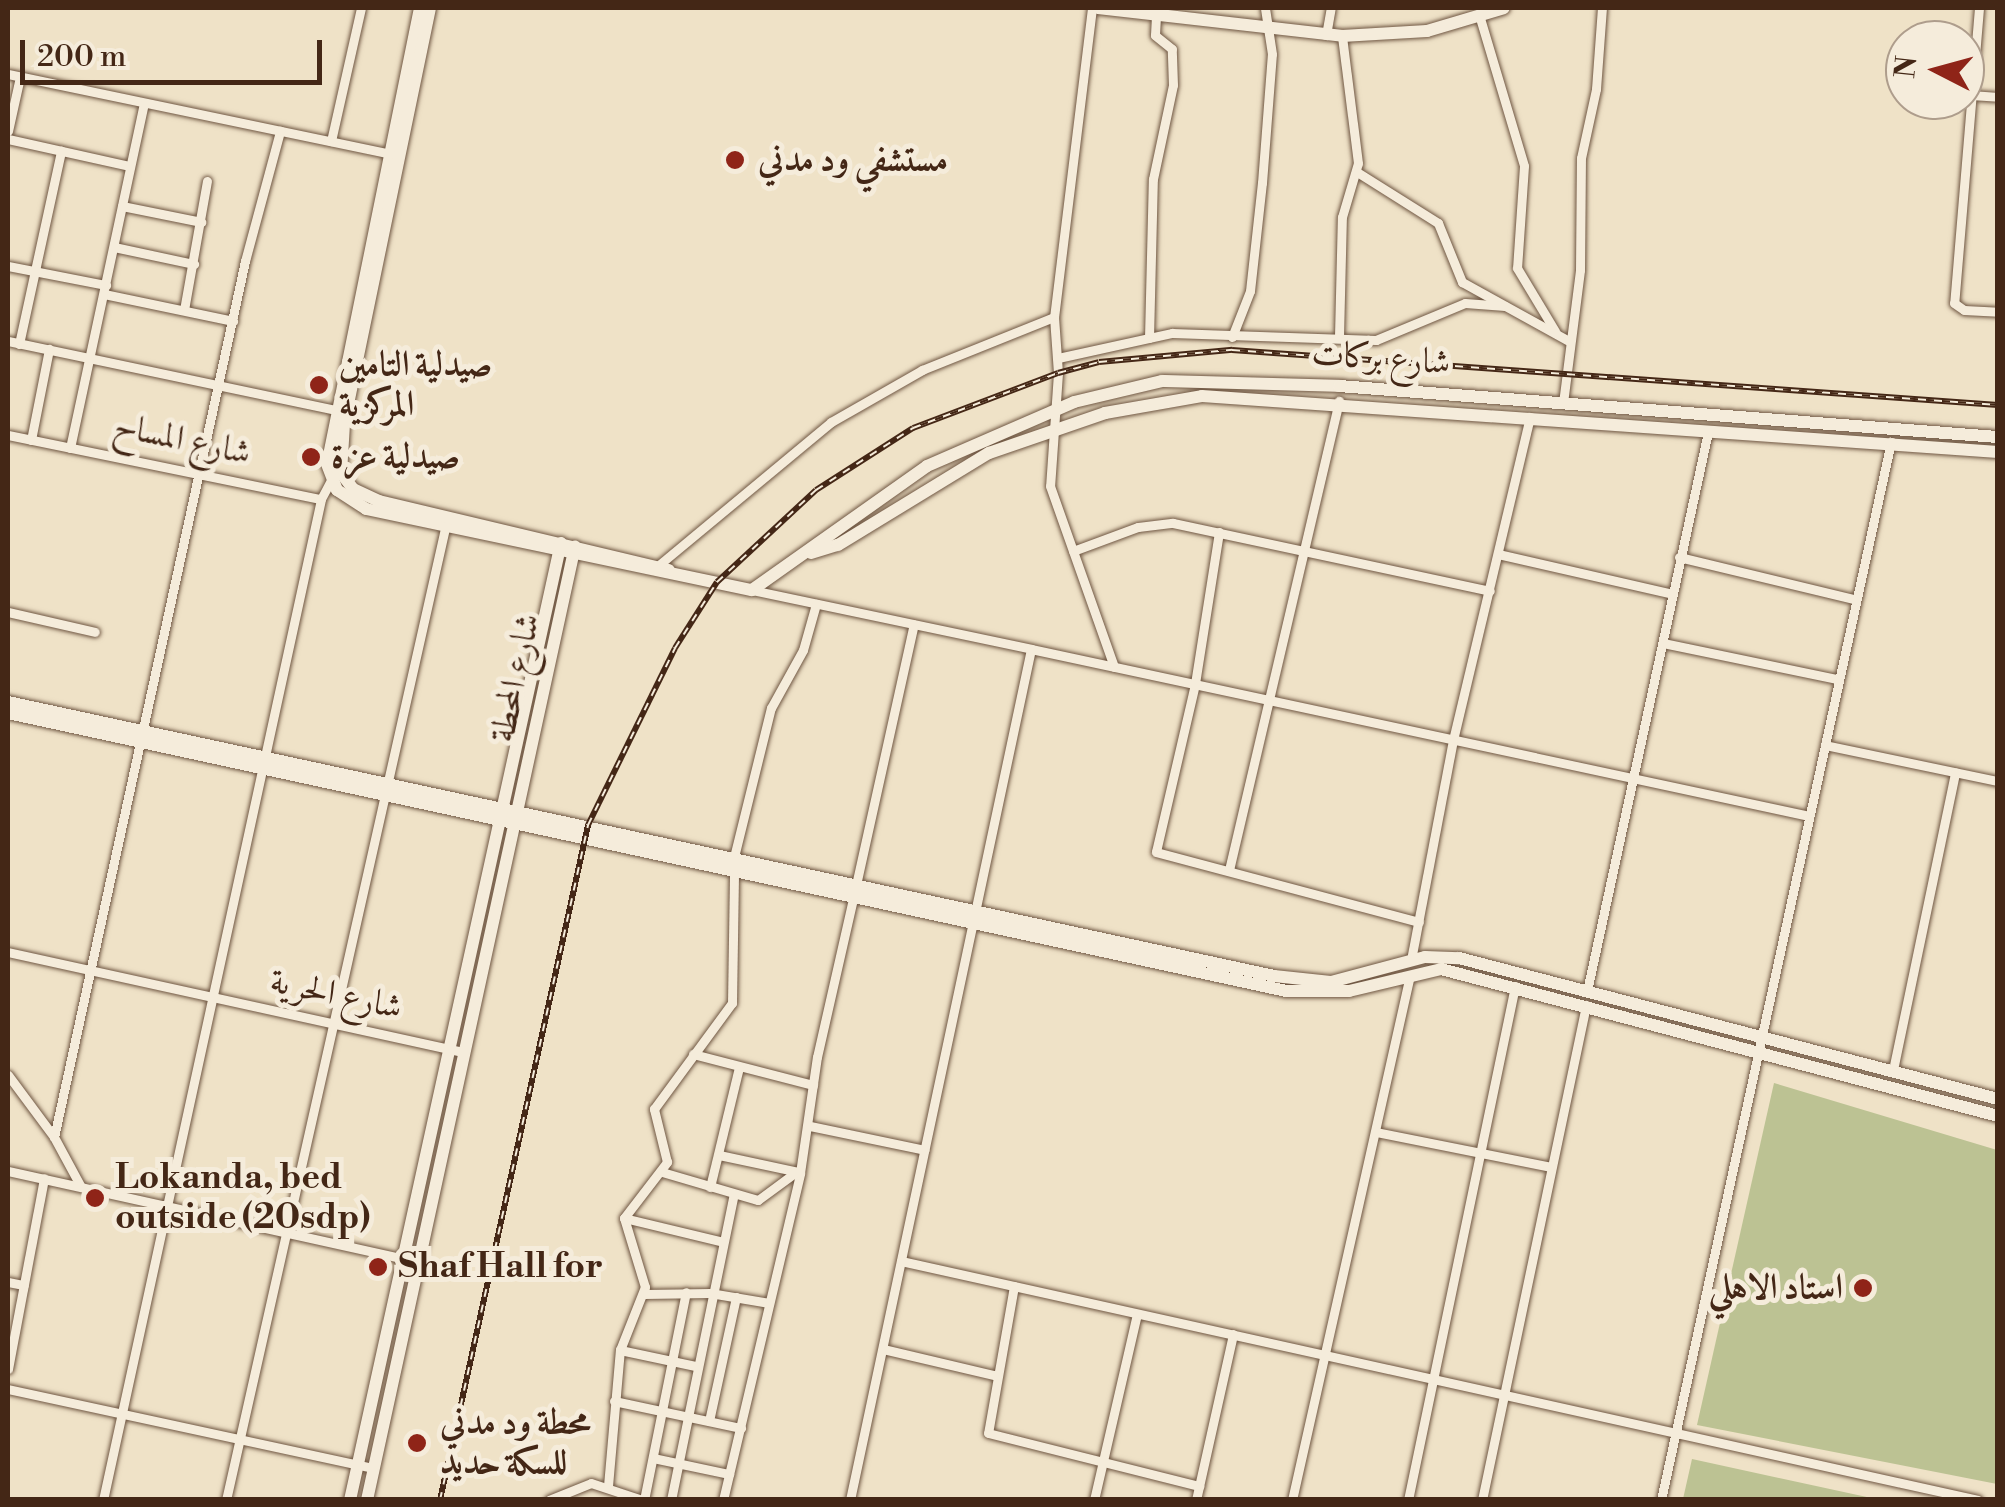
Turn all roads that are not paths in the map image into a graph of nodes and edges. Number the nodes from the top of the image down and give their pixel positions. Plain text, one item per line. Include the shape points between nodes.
1 (361, 8) edge
2 (420, 8) edge
3 (430, 8) edge
4 (1095, 8) edge
5 (1266, 8) edge
6 (1332, 8) edge
7 (1602, 8) edge
8 (1491, 12) edge
9 (1181, 14) edge
10 (1156, 16) junction
11 (1272, 32) junction
12 (1326, 36) junction
13 (1342, 36) junction
14 (8, 74) edge
15 (20, 77) junction
16 (144, 104) junction
17 (1969, 120) edge
18 (8, 131) edge
19 (280, 131) junction
20 (8, 139) edge
21 (331, 141) junction
22 (61, 151) junction
23 (391, 154) junction
24 (130, 166) junction
25 (1357, 172) junction
26 (208, 182) dead end
27 (122, 206) junction
28 (200, 222) junction
29 (381, 225) junction
30 (114, 248) junction
31 (194, 264) junction
32 (8, 266) edge
33 (36, 271) junction
34 (105, 290) junction
35 (1505, 306) junction
36 (184, 310) junction
37 (1998, 312) edge
38 (1054, 317) junction
39 (233, 322) junction
40 (1555, 331) junction
41 (1339, 336) junction
42 (1232, 337) junction
43 (1149, 338) junction
44 (8, 341) edge
45 (1569, 341) junction
46 (19, 344) junction
47 (49, 349) junction
48 (88, 356) junction
49 (1058, 358) junction
50 (220, 384) junction
51 (1339, 401) junction
52 (1563, 403) junction
53 (342, 411) junction
54 (1051, 413) junction
55 (1530, 414) junction
56 (1708, 432) junction
57 (1050, 433) junction
58 (8, 434) edge
59 (1998, 437) edge
60 (32, 440) junction
61 (1891, 442) junction
62 (70, 448) junction
63 (1998, 452) edge
64 (202, 475) junction
65 (336, 475) junction
66 (321, 499) junction
67 (445, 528) junction
68 (1219, 532) junction
69 (559, 549) junction
70 (1304, 549) junction
71 (1072, 551) junction
72 (574, 552) junction
73 (1498, 554) junction
74 (804, 555) junction
75 (1680, 557) junction
76 (661, 569) junction
77 (752, 590) junction
78 (1490, 591) junction
79 (1672, 594) junction
80 (1854, 600) junction
81 (816, 604) junction
82 (8, 612) edge
83 (914, 624) junction
84 (95, 632) dead end
85 (1662, 644) junction
86 (1031, 650) junction
87 (1114, 666) junction
88 (1837, 679) junction
89 (1195, 684) junction
90 (1267, 701) junction
91 (8, 702) edge
92 (8, 713) edge
93 (37, 714) junction
94 (144, 737) junction
95 (1453, 740) junction
96 (1826, 745) junction
97 (264, 762) junction
98 (1955, 772) junction
99 (1634, 776) junction
100 (1998, 781) edge
101 (382, 788) junction
102 (509, 816) junction
103 (1809, 816) junction
104 (734, 863) junction
105 (1229, 870) junction
106 (855, 889) junction
107 (977, 916) junction
108 (1419, 922) junction
109 (8, 952) edge
110 (1411, 967) junction
111 (93, 970) junction
112 (1515, 986) junction
113 (211, 996) junction
114 (1586, 998) junction
115 (331, 1021) junction
116 (1758, 1034) junction
117 (449, 1049) junction
118 (1754, 1049) junction
119 (464, 1052) junction
120 (693, 1054) junction
121 (739, 1066) junction
122 (1893, 1070) junction
123 (8, 1075) edge
124 (1998, 1083) edge
125 (812, 1085) junction
126 (1996, 1099) edge
127 (1998, 1116) edge
128 (810, 1126) junction
129 (1376, 1132) junction
130 (54, 1137) junction
131 (925, 1150) junction
132 (1480, 1154) junction
133 (718, 1155) junction
134 (1551, 1168) junction
135 (8, 1171) edge
136 (662, 1172) junction
137 (798, 1172) junction
138 (44, 1178) junction
139 (80, 1185) junction
140 (710, 1187) junction
141 (734, 1194) junction
142 (166, 1206) junction
143 (624, 1218) junction
144 (284, 1233) junction
145 (722, 1242) junction
146 (412, 1260) junction
147 (900, 1261) junction
148 (8, 1282) edge
149 (24, 1286) junction
150 (1014, 1286) junction
151 (686, 1292) junction
152 (710, 1292) junction
153 (644, 1294) junction
154 (736, 1297) junction
155 (769, 1303) junction
156 (1137, 1314) junction
157 (1233, 1334) junction
158 (883, 1349) junction
159 (620, 1350) junction
160 (1324, 1353) junction
161 (672, 1361) junction
162 (695, 1366) junction
163 (8, 1369) edge
164 (994, 1374) junction
165 (1435, 1378) junction
166 (8, 1389) edge
167 (1506, 1394) junction
168 (614, 1401) junction
169 (662, 1411) junction
170 (122, 1413) junction
171 (687, 1416) junction
172 (709, 1421) junction
173 (741, 1428) junction
174 (1674, 1431) junction
175 (240, 1438) junction
176 (654, 1458) junction
177 (1102, 1462) junction
178 (678, 1463) junction
179 (358, 1465) junction
180 (373, 1468) junction
181 (729, 1474) junction
182 (608, 1486) junction
183 (1198, 1486) junction
184 (569, 1494) edge
185 (640, 1499) edge
186 (103, 1500) edge
187 (226, 1500) edge
188 (350, 1500) edge
189 (367, 1500) edge
190 (549, 1500) edge
191 (671, 1500) edge
192 (723, 1500) edge
193 (850, 1500) edge
194 (1094, 1500) edge
195 (1196, 1500) edge
196 (1292, 1500) edge
197 (1408, 1500) edge
198 (1482, 1500) edge
199 (1660, 1500) edge
200 (1978, 1500) edge

1 - 21 street
2 - 23 main road
3 - 29 main road
4 - 10 main road
4 - 38 street
5 - 11 street
6 - 12 street
7 - 45 street via 1596,90 1581,158 1580,270
8 - 13 main road via 1427,31
8 - 40 street via 1524,166 1518,268
9 - 10 main road
9 - 11 main road
10 - 43 street via 1156,35 1172,50 1173,85 1153,179
11 - 12 main road
11 - 42 street via 1250,290
12 - 13 main road
13 - 25 street
14 - 15 street
15 - 16 street
15 - 18 street
16 - 19 street
16 - 24 street
17 - 37 street via 1954,303
19 - 21 street
19 - 39 street
20 - 22 street
21 - 23 street
22 - 24 street
22 - 33 street
23 - 29 main road
24 - 27 street
25 - 35 street via 1428,213 1446,235 1462,282
25 - 41 street via 1342,217
26 - 28 street
27 - 28 street
27 - 30 street
28 - 31 street
29 - 53 main road
30 - 31 street
30 - 34 street
31 - 36 street
32 - 33 street
33 - 34 street
33 - 46 street
34 - 36 street
34 - 48 street
35 - 40 street
35 - 41 street via 1465,304 1392,337
36 - 39 street
38 - 49 street
38 - 76 street via 922,370 860,404
39 - 50 street
40 - 45 street
41 - 42 street
42 - 43 street
43 - 49 street
44 - 46 street
45 - 52 street
46 - 47 street
47 - 48 street
47 - 60 street
48 - 50 street
48 - 62 street
49 - 54 street
50 - 53 street
50 - 64 street
51 - 55 main road, شارع بركات
51 - 57 main road, شارع بركات via 1202,396 1105,413
51 - 70 street
52 - 54 main road, شارع بركات via 1191,380 1101,394
52 - 59 main road, شارع بركات
53 - 65 main road
54 - 57 street
54 - 74 main road, شارع بركات via 928,466
55 - 56 main road, شارع بركات
55 - 73 street
56 - 61 main road, شارع بركات
56 - 75 street
57 - 71 street via 1050,486
57 - 74 main road, شارع بركات via 961,465 838,545
58 - 60 street, شارع المساح
60 - 62 street, شارع المساح
61 - 63 main road, شارع بركات
61 - 80 street
62 - 64 street, شارع المساح
64 - 66 street, شارع المساح
64 - 94 street
65 - 66 street
65 - 67 main road via 356,505
65 - 69 main road via 370,498
66 - 97 street
67 - 69 main road
67 - 101 street
68 - 70 street
68 - 71 street via 1155,523
68 - 89 street
69 - 72 main road
69 - 102 main road, شارع المحطة
70 - 78 street
70 - 90 street
71 - 87 street
72 - 76 main road
72 - 102 main road, شارع المحطة
73 - 78 street
73 - 79 street
74 - 77 main road, شارع بركات
75 - 79 street
75 - 80 street
76 - 77 main road
77 - 81 street
78 - 95 street
79 - 85 street
80 - 88 street
81 - 83 street
81 - 104 street via 804,650 771,708
82 - 84 street
83 - 86 street
83 - 106 street
85 - 88 street
85 - 99 street
86 - 87 street
86 - 107 street
87 - 89 street
88 - 96 street
89 - 90 street
89 - 105 street via 1156,852
90 - 95 street
90 - 105 street
91 - 93 main road
92 - 93 main road
93 - 94 main road
94 - 97 main road
94 - 111 street
95 - 99 street
95 - 108 street
96 - 98 street
96 - 103 street
97 - 101 main road
97 - 113 street
98 - 100 street
98 - 122 street
99 - 103 street
99 - 114 street
101 - 102 main road
101 - 115 street
102 - 104 main road
102 - 117 main road
102 - 119 main road
103 - 116 street
104 - 106 main road
104 - 120 street via 732,1004
105 - 108 street
106 - 107 main road
106 - 125 street
107 - 110 main road via 1286,991 1349,991
107 - 131 street
108 - 110 street
109 - 111 street, شارع الحرية
110 - 112 main road
110 - 114 main road via 1459,958
110 - 129 street
111 - 113 street, شارع الحرية
111 - 130 street
112 - 114 main road
112 - 132 street
113 - 115 street, شارع الحرية
113 - 142 street
114 - 116 main road
114 - 118 main road
114 - 134 street
115 - 117 street, شارع الحرية
115 - 144 street
116 - 118 street
116 - 122 main road
117 - 119 street, شارع الحرية
117 - 146 main road
118 - 127 main road
118 - 174 street
119 - 146 main road
120 - 121 street
120 - 136 street via 654,1110 668,1146
121 - 125 street
121 - 133 street
122 - 126 main road
123 - 130 street
124 - 126 street
125 - 128 street
128 - 131 street
128 - 137 street
129 - 132 street
129 - 160 street
130 - 139 street
131 - 147 street
132 - 134 street
132 - 165 street
133 - 137 street
133 - 140 street
134 - 167 street
135 - 138 street
136 - 140 street
136 - 143 street
137 - 141 street via 763,1200
137 - 155 street
138 - 139 street
138 - 149 street
139 - 142 street
140 - 141 street
141 - 145 street
142 - 144 street
142 - 170 street
143 - 145 street
143 - 153 street
144 - 146 street
144 - 175 street
145 - 152 street
146 - 179 main road
146 - 180 main road
147 - 150 street
147 - 158 street
148 - 149 street
149 - 163 street
150 - 156 street
150 - 164 street
151 - 152 street
151 - 153 street
151 - 161 street
152 - 154 street
152 - 162 street
153 - 159 street
154 - 155 street
154 - 172 street
155 - 173 street
156 - 157 street
156 - 177 street
157 - 160 street
157 - 183 street
158 - 164 street
158 - 193 street
159 - 161 street
159 - 168 street
160 - 165 street
160 - 196 street
161 - 162 street
161 - 169 street
162 - 171 street
164 - 177 street via 988,1433
165 - 167 street
165 - 197 street
166 - 170 street
167 - 174 street
167 - 198 street
168 - 169 street
168 - 182 street
169 - 171 street
169 - 176 street
170 - 175 street
170 - 186 street
171 - 172 street
171 - 178 street
172 - 173 street
173 - 181 street
174 - 199 street
174 - 200 street
175 - 179 street
175 - 187 street
176 - 178 street
176 - 185 street
177 - 183 street
177 - 194 street
178 - 181 street
178 - 191 street
179 - 180 street
179 - 188 main road
180 - 189 main road
181 - 192 street
182 - 184 street
182 - 185 street
183 - 195 street
184 - 190 street

